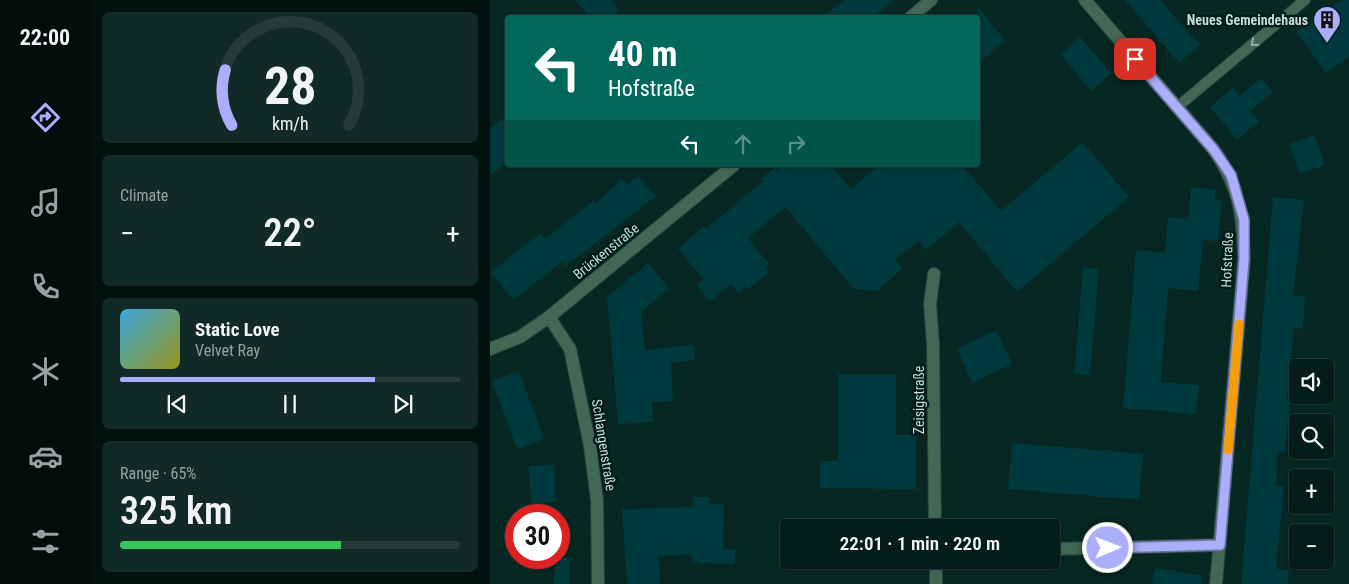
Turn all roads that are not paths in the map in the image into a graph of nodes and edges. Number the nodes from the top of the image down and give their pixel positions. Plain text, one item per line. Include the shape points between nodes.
1 (931, 0) edge
2 (1085, 0) edge
3 (1304, 0) edge
4 (914, 15) edge
5 (1176, 108) junction
6 (732, 167) edge
7 (934, 274) dead end
8 (549, 317) junction
9 (490, 349) edge
10 (935, 519) edge
11 (1220, 545) junction
12 (1060, 549) edge
13 (936, 569) edge
14 (598, 584) edge
15 (936, 584) edge
16 (1216, 584) edge

1 - 4 street
2 - 5 street, Hofstraße
3 -> 5 lane
5 - 11 street, Hofstraße via 1214,150 1231,175 1244,220 1244,260
6 - 8 street, Brückenstraße
7 - 10 street, Zeisigstraße via 930,304
8 - 9 street, Brückenstraße via 520,337
8 - 14 street, Schlangenstraße via 570,349 590,446 597,500
11 - 12 street
11 - 16 street, Hofstraße
13 - 15 street

